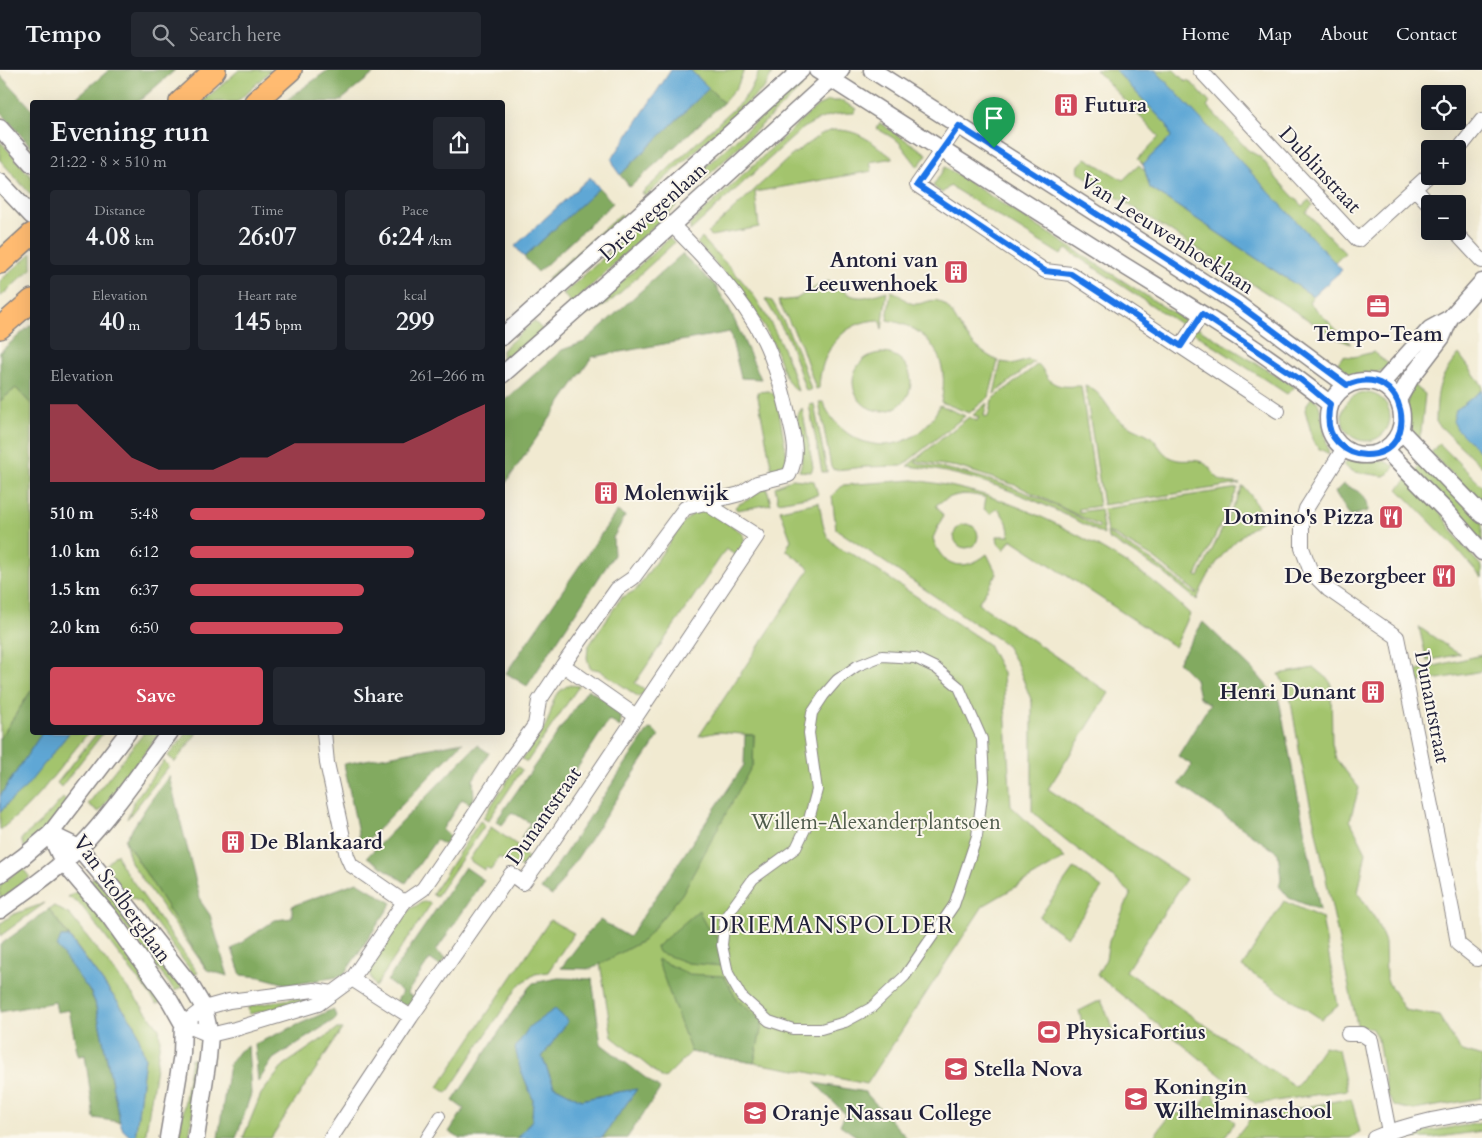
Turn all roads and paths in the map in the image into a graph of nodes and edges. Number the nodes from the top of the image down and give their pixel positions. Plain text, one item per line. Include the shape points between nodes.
1 (215, 70) edge
2 (292, 70) edge
3 (801, 70) edge
4 (817, 70) edge
5 (872, 70) edge
6 (1200, 70) edge
7 (836, 75) edge
8 (182, 100) edge
9 (258, 100) edge
10 (1482, 120) edge
11 (959, 126) junction
12 (0, 128) edge
13 (1466, 140) edge
14 (942, 151) junction
15 (30, 162) edge
16 (0, 182) edge
17 (1421, 182) edge
18 (1414, 188) junction
19 (1421, 195) edge
20 (30, 214) edge
21 (672, 225) junction
22 (30, 236) edge
23 (1462, 240) edge
24 (1482, 262) edge
25 (0, 263) edge
26 (1482, 282) edge
27 (30, 302) edge
28 (1202, 314) junction
29 (1450, 318) junction
30 (0, 328) edge
31 (505, 334) edge
32 (1181, 346) junction
33 (505, 372) edge
34 (1381, 384) junction
35 (1347, 385) junction
36 (1398, 400) junction
37 (1330, 404) junction
38 (1278, 411) dead end
39 (1400, 430) junction
40 (1344, 448) junction
41 (1385, 449) junction
42 (704, 502) junction
43 (1482, 515) edge
44 (1482, 552) edge
45 (563, 665) junction
46 (636, 716) junction
47 (126, 735) edge
48 (168, 735) edge
49 (324, 735) edge
50 (812, 761) joint
51 (50, 834) junction
52 (79, 848) junction
53 (63, 862) junction
54 (0, 874) edge
55 (404, 902) junction
56 (0, 910) edge
57 (1477, 959) dead end
58 (352, 979) junction
59 (333, 993) junction
60 (204, 1008) junction
61 (411, 1017) junction
62 (183, 1024) junction
63 (1348, 1034) dead end
64 (210, 1035) junction
65 (1482, 1112) edge
66 (440, 1116) dead end
67 (1389, 1132) junction
68 (168, 1138) edge
69 (196, 1138) edge
70 (331, 1138) edge
71 (426, 1138) edge
72 (1374, 1138) edge

1 - 8 main road
2 - 9 main road
3 - 31 street, Driewegenlaan
4 - 7 street
5 - 11 street, Van Leeuwenhoeklaan
6 - 18 street, Dublinstraat via 1358,240
7 - 14 street
7 - 21 street, Driewegenlaan
10 - 13 street
11 - 14 street
11 - 35 street, Van Leeuwenhoeklaan via 1236,303
12 - 15 street
14 - 28 street
14 - 32 street via 917,185 1045,271 1071,274
16 - 20 street
17 - 18 street, Dublinstraat
18 - 19 street
21 - 33 street, Driewegenlaan
21 - 42 street via 739,299 764,341 780,382 796,447 789,475 757,483 740,494
22 - 25 main road
23 - 24 street
26 - 29 street
27 - 30 main road
28 - 32 street
28 - 37 street via 1301,380
29 - 34 street via 1430,329
29 - 36 street via 1442,337 1410,378
32 - 38 street
34 - 35 street via 1364,380
34 - 36 street
35 - 37 street
36 - 39 street via 1402,412
37 - 40 street via 1330,428 1335,440
39 - 41 street
39 - 43 street
40 - 41 street via 1364,455
40 - 57 street, Dunantstraat via 1306,509 1302,548 1311,572 1329,590 1397,637 1458,944
41 - 44 street
42 - 45 street via 685,508 633,578 617,589
42 - 46 street, Dunantstraat via 757,536
45 - 46 street
45 - 55 street via 539,701 534,725 472,818 423,889
46 - 61 street, Dunantstraat via 523,883 510,874
47 - 51 street
48 - 52 street
49 - 55 street via 351,865
50 - 50 street via 817,790 808,823 796,848 753,879 739,897 725,918 722,946 728,973 741,996 769,1021 793,1029 821,1030 871,1008 905,976 954,905 977,836 984,780 982,739 959,687 936,668 915,658 882,656 857,666 837,680 824,695 812,713 809,733
51 - 52 street, Van Stolberglaan
51 - 53 street, Van Stolberglaan
51 - 54 street
52 - 53 street
52 - 60 street, Van Stolberglaan via 191,986
53 - 56 street
53 - 62 street, Van Stolberglaan via 110,916
55 - 58 street
58 - 59 street
58 - 61 street
59 - 60 street via 314,990 229,1001
59 - 64 street via 318,1004
60 - 62 street
60 - 64 street, Van Stolberglaan
61 - 70 street, Dunantstraat
62 - 64 street
62 - 68 street via 182,1054
63 - 67 street via 1362,1034 1371,1040
64 - 69 street, Van Stolberglaan
65 - 67 street via 1428,1120
66 - 71 street
67 - 72 street

